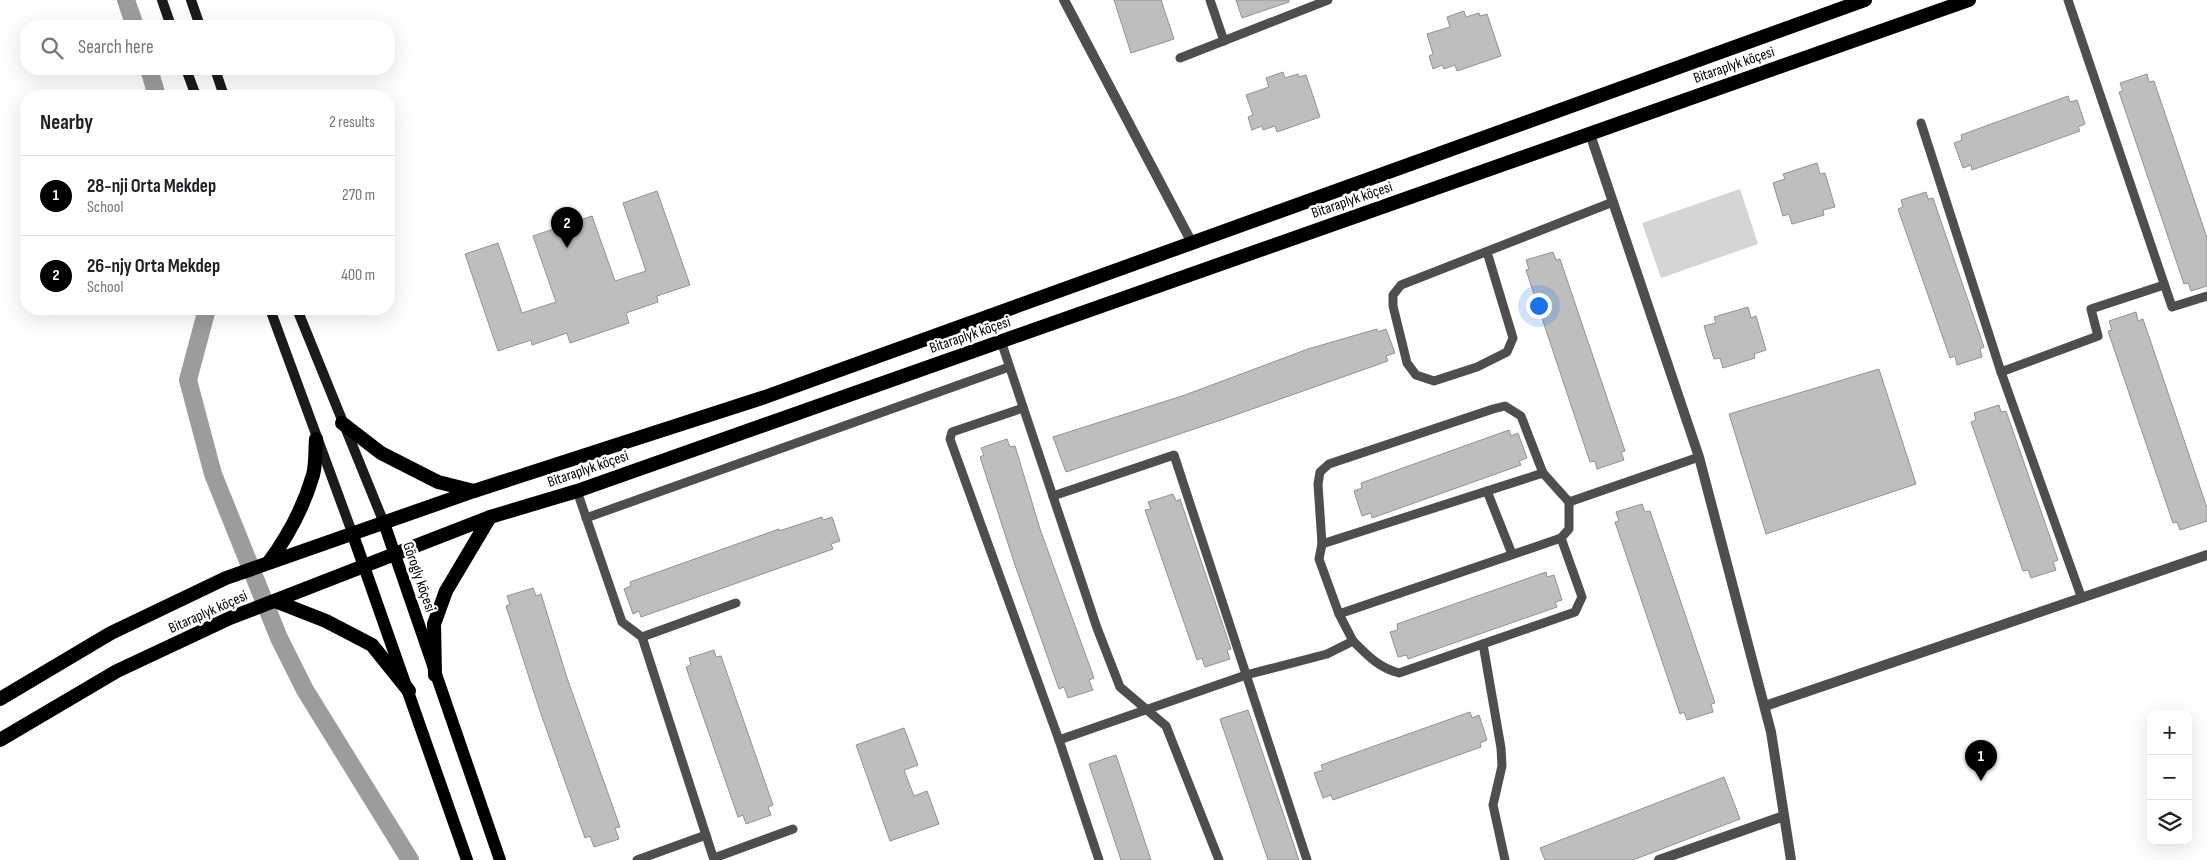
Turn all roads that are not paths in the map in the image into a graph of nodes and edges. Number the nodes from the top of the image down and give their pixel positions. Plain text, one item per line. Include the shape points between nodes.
1 (162, 0) edge
2 (191, 0) edge
3 (1064, 0) edge
4 (1210, 0) edge
5 (1328, 0) edge
6 (1865, 0) edge
7 (1969, 0) edge
8 (2068, 0) edge
9 (169, 20) edge
10 (198, 20) edge
11 (1224, 41) junction
12 (1180, 58) dead end
13 (188, 75) edge
14 (217, 75) edge
15 (194, 90) edge
16 (222, 90) edge
17 (1921, 123) dead end
18 (1590, 134) junction
19 (1613, 202) junction
20 (1192, 243) junction
21 (1487, 252) junction
22 (2164, 285) junction
23 (2207, 296) edge
24 (272, 315) edge
25 (299, 315) edge
26 (1001, 341) junction
27 (1009, 367) junction
28 (2002, 372) junction
29 (1023, 408) junction
30 (342, 423) junction
31 (316, 439) junction
32 (1699, 458) junction
33 (1543, 473) junction
34 (474, 491) junction
35 (577, 491) junction
36 (1487, 491) junction
37 (1053, 496) junction
38 (1570, 502) junction
39 (490, 517) junction
40 (586, 518) junction
41 (384, 523) junction
42 (353, 534) junction
43 (1561, 538) junction
44 (1322, 544) junction
45 (283, 551) junction
46 (1512, 554) junction
47 (395, 555) junction
48 (2207, 555) edge
49 (364, 566) junction
50 (2082, 596) junction
51 (275, 601) junction
52 (736, 603) dead end
53 (1339, 614) junction
54 (642, 637) junction
55 (1353, 641) junction
56 (1483, 644) junction
57 (436, 675) junction
58 (1246, 675) junction
59 (409, 691) junction
60 (0, 698) edge
61 (1765, 706) junction
62 (1146, 709) junction
63 (0, 740) edge
64 (1059, 740) junction
65 (1784, 816) junction
66 (793, 829) dead end
67 (706, 835) junction
68 (714, 859) edge
69 (467, 860) edge
70 (500, 860) edge
71 (637, 860) edge
72 (1099, 860) edge
73 (1218, 860) edge
74 (1307, 860) edge
75 (1505, 860) edge
76 (1659, 860) edge
77 (1791, 860) edge

1 - 9 main road
2 - 10 main road
3 - 20 street
4 - 11 lane
5 - 11 lane
6 - 20 highway, Bitaraplyk köçesi
7 - 18 highway, Bitaraplyk köçesi
8 - 22 lane
11 - 12 lane
13 - 15 main road
14 - 16 main road
17 - 28 lane
18 - 19 street
18 - 26 highway, Bitaraplyk köçesi
19 - 21 lane
19 - 32 street
20 - 34 highway, Bitaraplyk köçesi via 765,397
21 - 21 lane via 1513,338 1507,352 1477,367 1434,380 1416,375 1408,363 1392,295 1401,285
22 - 23 lane via 2172,307
22 - 28 lane via 2091,309 2098,336
24 - 31 main road
25 - 30 main road, Görogly köçesi
26 - 27 lane
26 - 35 highway, Bitaraplyk köçesi
27 - 29 lane
27 - 40 lane
28 - 50 lane
29 - 37 lane
29 - 64 lane via 952,432 950,439
30 - 34 highway via 381,453 438,482
30 - 41 main road, Görogly köçesi
31 - 42 main road
31 - 45 highway via 313,473
32 - 38 lane
32 - 61 street
33 - 36 lane
33 - 38 lane
33 - 44 lane via 1521,416 1505,406 1493,409 1329,464 1320,472 1318,484
34 - 41 highway, Bitaraplyk köçesi
35 - 39 highway, Bitaraplyk köçesi
35 - 40 lane
36 - 44 lane
36 - 46 lane
37 - 58 lane via 1174,455
37 - 62 lane via 1120,687
38 - 43 lane via 1569,529
39 - 47 highway, Bitaraplyk köçesi
39 - 57 highway via 446,591 434,624
40 - 54 lane via 622,622
41 - 42 highway, Bitaraplyk köçesi
41 - 47 main road, Görogly köçesi
42 - 45 highway, Bitaraplyk köçesi
42 - 49 main road
43 - 46 lane
43 - 56 lane via 1582,597 1574,612
44 - 53 lane via 1319,559
45 - 60 highway, Bitaraplyk köçesi via 269,562 226,578 111,633
46 - 53 lane
47 - 49 highway, Bitaraplyk köçesi
47 - 57 main road, Görogly köçesi
48 - 50 street
49 - 51 highway, Bitaraplyk köçesi
49 - 59 main road
50 - 61 street
51 - 59 highway via 326,621 372,645
51 - 63 highway, Bitaraplyk köçesi via 117,671
52 - 54 lane
53 - 55 lane
54 - 67 lane
55 - 56 lane via 1385,670 1399,673
55 - 58 lane via 1327,654
56 - 75 lane via 1501,748 1502,766 1493,805
57 - 70 main road, Görogly köçesi
58 - 62 lane
58 - 74 lane
59 - 69 main road
61 - 65 street
62 - 64 lane
62 - 73 lane via 1166,726
64 - 72 lane
65 - 76 street
65 - 77 street
66 - 68 lane
67 - 68 lane
67 - 71 lane

